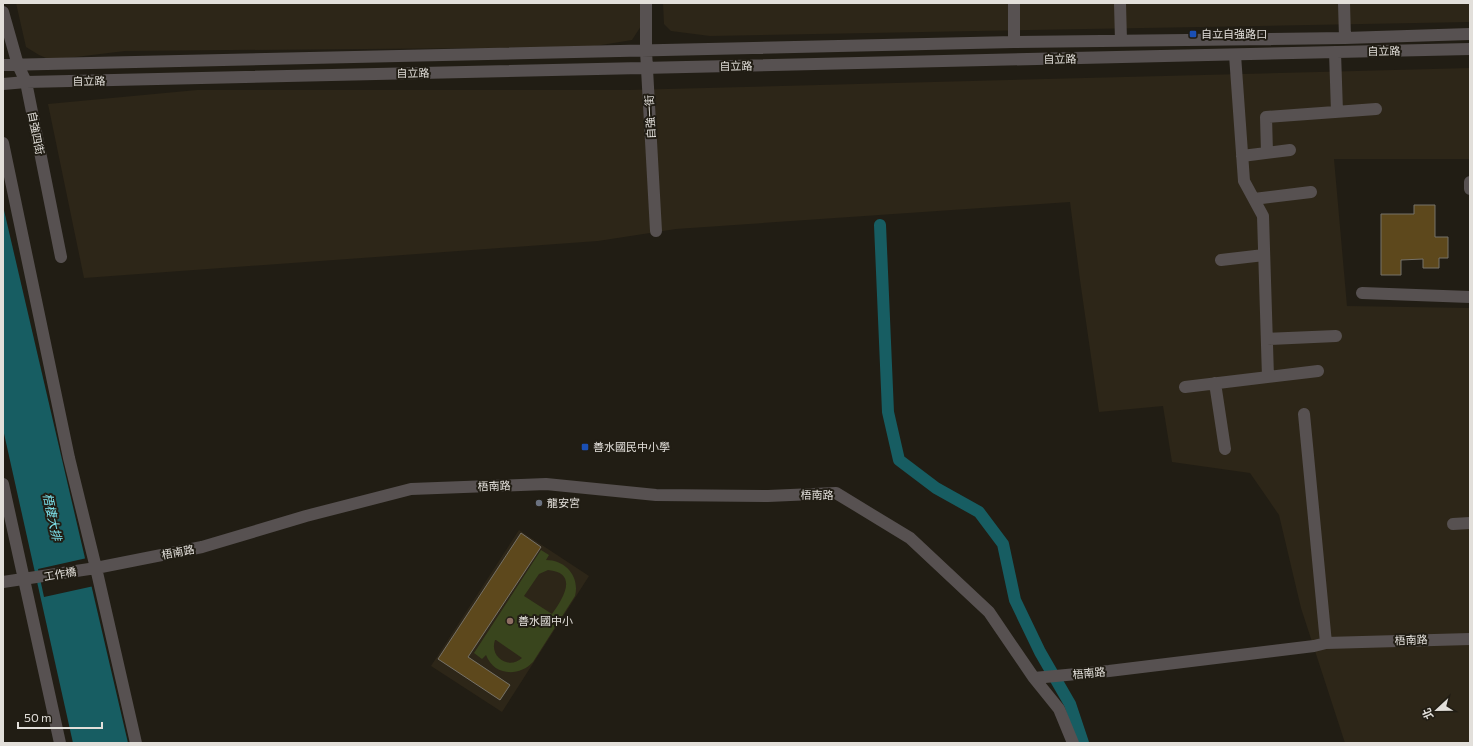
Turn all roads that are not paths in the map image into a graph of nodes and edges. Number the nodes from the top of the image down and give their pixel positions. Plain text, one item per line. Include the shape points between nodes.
1 (646, 3) edge
2 (1014, 3) edge
3 (1120, 3) edge
4 (1344, 3) edge
5 (3, 12) edge
6 (1470, 34) edge
7 (1345, 38) junction
8 (1121, 41) junction
9 (1014, 42) junction
10 (1470, 49) edge
11 (646, 51) junction
12 (1335, 52) junction
13 (1235, 55) junction
14 (3, 65) edge
15 (18, 65) junction
16 (647, 68) junction
17 (26, 82) junction
18 (3, 84) edge
19 (1376, 109) dead end
20 (1337, 112) junction
21 (3, 143) edge
22 (1290, 150) dead end
23 (1267, 153) junction
24 (1242, 156) junction
25 (1470, 182) edge
26 (1470, 189) edge
27 (1311, 192) dead end
28 (1254, 199) junction
29 (656, 232) dead end
30 (1264, 255) junction
31 (61, 257) dead end
32 (1221, 260) dead end
33 (1362, 293) dead end
34 (1470, 297) edge
35 (1336, 336) dead end
36 (1267, 338) junction
37 (1318, 371) dead end
38 (1268, 377) junction
39 (1215, 383) junction
40 (1185, 387) dead end
41 (1304, 414) dead end
42 (1225, 449) dead end
43 (3, 484) edge
44 (1453, 524) dead end
45 (1470, 524) edge
46 (96, 568) junction
47 (23, 580) junction
48 (3, 582) edge
49 (1470, 639) edge
50 (1326, 643) junction
51 (1034, 678) junction
52 (60, 743) edge
53 (136, 743) edge
54 (1073, 743) edge

1 - 11 street, 自強一街
2 - 9 street
3 - 8 street
4 - 7 street
5 - 15 street, 自強四街
6 - 7 street, 自立路
7 - 8 street, 自立路
8 - 9 street, 自立路
9 - 11 street, 自立路
10 - 12 street, 自立路
11 - 15 street, 自立路
11 - 16 street, 自強一街
12 - 13 street, 自立路
12 - 20 street
13 - 16 street, 自立路
13 - 24 street
14 - 15 street, 自立路
15 - 17 street, 自強四街
16 - 17 street, 自立路
16 - 29 street, 自強一街
17 - 18 street, 自立路
17 - 31 street, 自強四街
19 - 20 street
20 - 23 street via 1266,117
21 - 46 street via 69,458
22 - 23 street
23 - 24 street
24 - 28 street via 1244,181
25 - 26 street
27 - 28 street
28 - 30 street via 1263,216
30 - 32 street
30 - 36 street
33 - 34 street
35 - 36 street
36 - 38 street
37 - 38 street
38 - 39 street
39 - 40 street
39 - 42 street
41 - 50 street
43 - 47 street
44 - 45 street
46 - 47 street, 工作橋
46 - 51 street, 梧南路 via 202,547 306,516 411,489 546,484 656,495 768,496 836,493 910,538 967,591 989,612
46 - 53 street
47 - 48 street
47 - 52 street
49 - 50 street, 梧南路
50 - 51 street, 梧南路
51 - 54 street via 1058,709

